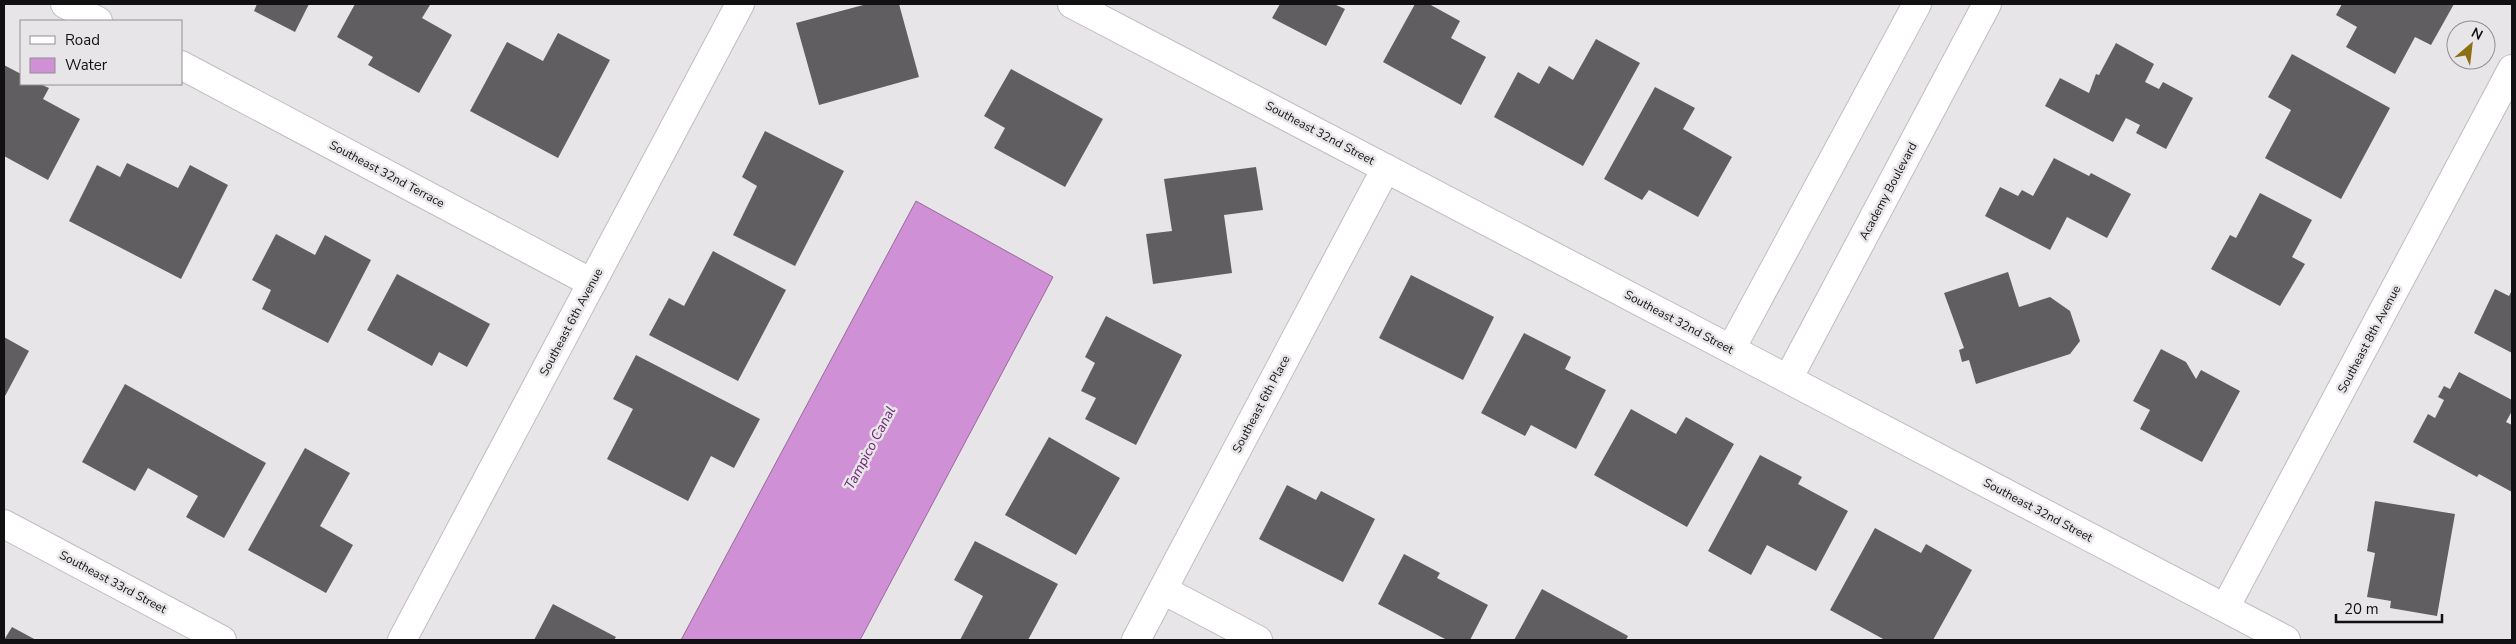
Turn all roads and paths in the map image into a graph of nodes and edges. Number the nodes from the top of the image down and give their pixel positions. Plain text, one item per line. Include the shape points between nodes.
1 (65, 4) edge
2 (740, 4) edge
3 (1072, 4) edge
4 (1917, 4) edge
5 (1988, 4) edge
6 (96, 20) edge
7 (182, 66) edge
8 (2512, 69) edge
9 (1386, 168) junction
10 (592, 283) junction
11 (1731, 349) junction
12 (1788, 379) junction
13 (4, 524) edge
14 (1163, 590) junction
15 (2225, 608) junction
16 (222, 640) edge
17 (402, 640) edge
18 (1136, 640) edge
19 (1258, 640) edge
20 (2286, 640) edge

1 - 6 street
2 - 10 street, Southeast 6th Avenue
3 - 9 street, Southeast 32nd Street
4 - 11 street
5 - 12 street, Academy Boulevard
7 - 10 street, Southeast 32nd Terrace
8 - 15 street, Southeast 8th Avenue
9 - 11 street, Southeast 32nd Street
9 - 14 street, Southeast 6th Place
10 - 17 street, Southeast 6th Avenue
11 - 12 street, Southeast 32nd Street
12 - 15 street, Southeast 32nd Street
13 - 16 street, Southeast 33rd Street
14 - 18 street, Southeast 6th Place
14 - 19 street
15 - 20 street, Southeast 32nd Street

